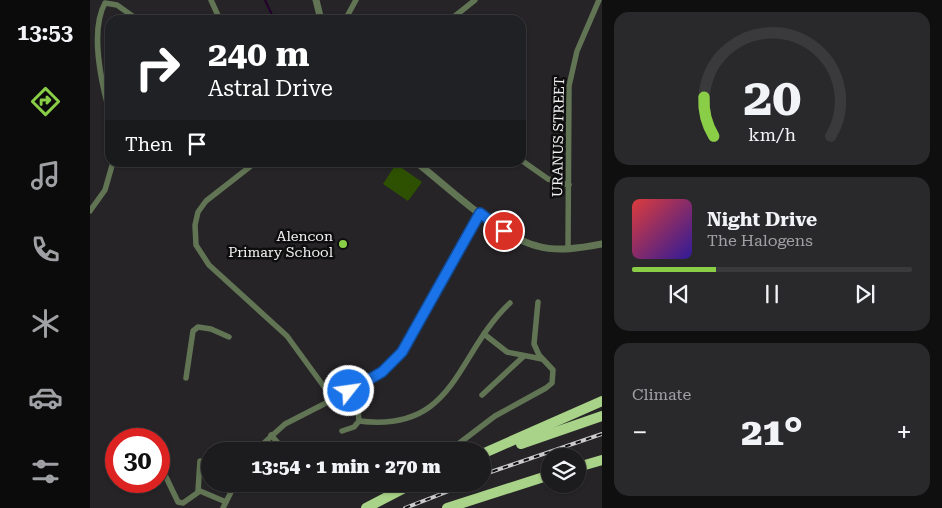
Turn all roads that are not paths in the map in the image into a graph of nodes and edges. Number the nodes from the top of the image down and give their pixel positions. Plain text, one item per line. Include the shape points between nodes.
1 (211, 0) edge
2 (316, 0) edge
3 (356, 0) edge
4 (474, 0) edge
5 (599, 0) edge
6 (105, 2) edge
7 (131, 15) edge
8 (218, 15) edge
9 (320, 15) edge
10 (348, 15) edge
11 (456, 15) edge
12 (105, 97) edge
13 (526, 164) edge
14 (112, 167) edge
15 (250, 167) edge
16 (422, 167) edge
17 (569, 185) junction
18 (90, 211) edge
19 (480, 213) junction
20 (602, 244) edge
21 (568, 249) junction
22 (538, 302) dead end
23 (510, 303) dead end
24 (484, 334) junction
25 (229, 337) dead end
26 (524, 356) junction
27 (544, 360) junction
28 (186, 378) dead end
29 (349, 391) junction
30 (482, 395) dead end
31 (333, 400) junction
32 (602, 401) edge
33 (602, 416) edge
34 (359, 421) junction
35 (342, 431) dead end
36 (271, 435) junction
37 (264, 442) edge
38 (277, 442) edge
39 (461, 442) edge
40 (491, 452) edge
41 (491, 453) edge
42 (200, 461) dead end
43 (602, 461) edge
44 (586, 465) edge
45 (541, 478) edge
46 (170, 489) edge
47 (198, 492) junction
48 (231, 492) edge
49 (397, 492) edge
50 (226, 502) junction
51 (222, 508) edge
52 (366, 508) edge
53 (447, 508) edge

1 - 8 street
2 - 9 street
3 - 10 street
4 - 11 street
5 - 17 street, URANUS STREET via 572,70 568,107
6 - 7 street via 117,5
6 - 12 street via 92,23 92,54
13 - 17 street via 548,179
14 - 18 street via 105,190
15 - 31 street via 206,201 198,212 196,245 210,265 287,336
16 - 19 street
17 - 21 street, URANUS STREET
19 - 21 street via 527,243
19 - 29 street via 402,352 382,372
20 - 21 street
22 - 27 street via 534,344
23 - 24 street
24 - 26 street via 507,352
24 - 34 street via 466,366 432,406 396,421
25 - 28 street via 211,329 198,327 193,331
26 - 27 street
26 - 30 street
27 - 39 street via 554,376 546,388 494,416
29 - 31 street
29 - 34 street via 358,410
31 - 36 street via 299,415
32 - 40 highway
33 - 41 highway
34 - 35 street via 354,427
36 - 37 street
36 - 38 street
42 - 47 street
43 - 44 highway
45 - 53 highway
46 - 47 street via 178,502 183,503
47 - 50 street
48 - 50 street
49 - 52 highway
50 - 51 street

